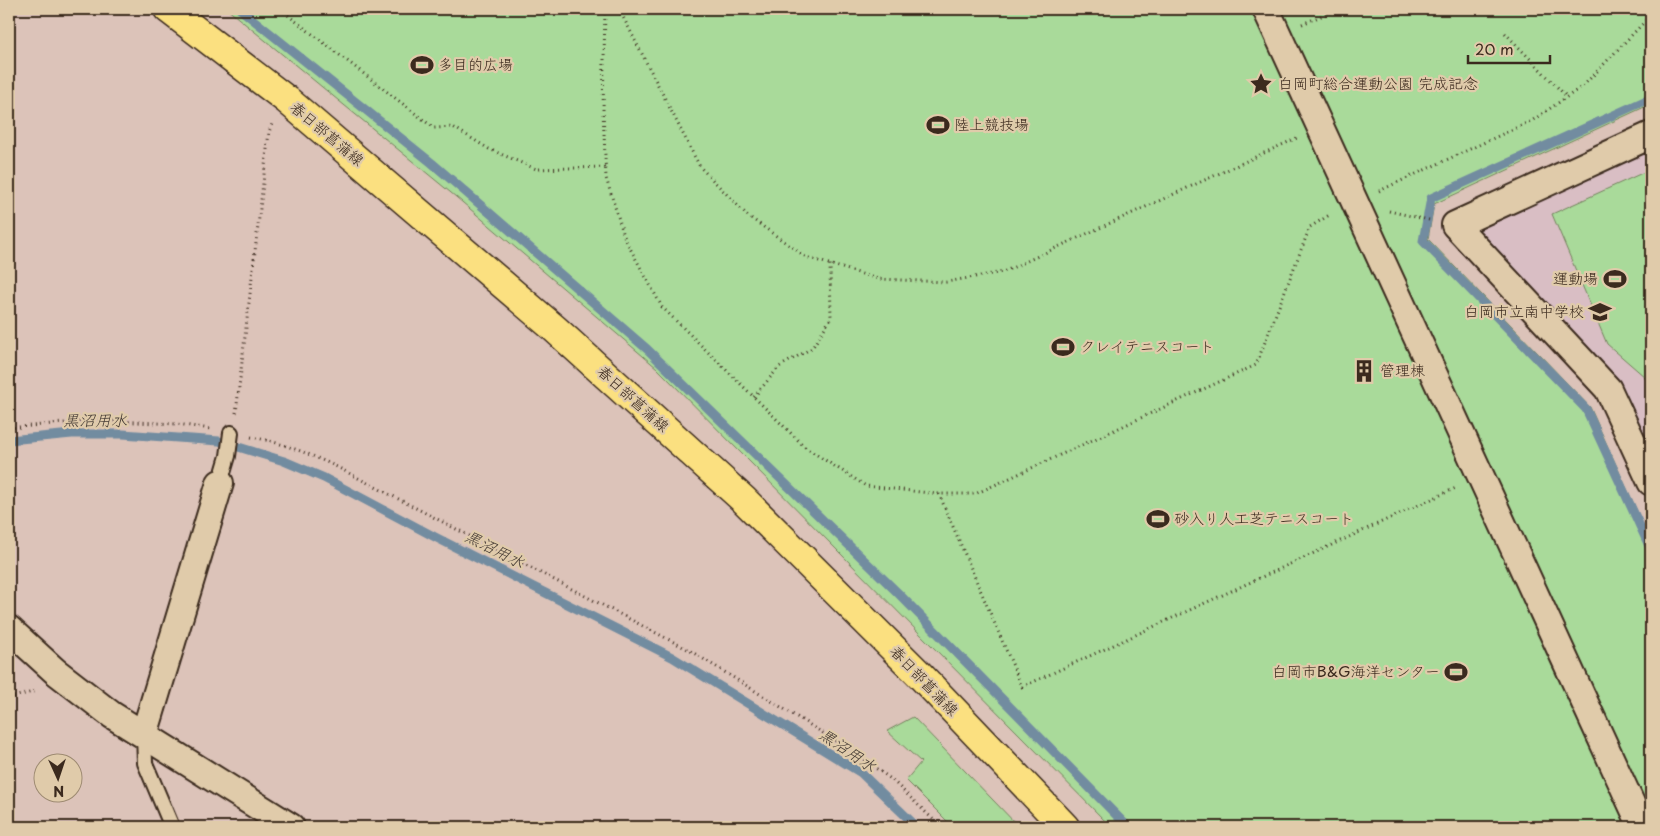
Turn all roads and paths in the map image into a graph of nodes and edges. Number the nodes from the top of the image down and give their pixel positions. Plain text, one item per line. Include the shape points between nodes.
1 (168, 9) edge
2 (280, 9) edge
3 (606, 9) edge
4 (619, 9) edge
5 (1266, 9) edge
6 (1338, 9) edge
7 (1651, 15) edge
8 (1504, 33) dead end
9 (1278, 35) junction
10 (1567, 97) junction
11 (275, 118) dead end
12 (1321, 128) junction
13 (1651, 135) edge
14 (606, 167) junction
15 (1355, 202) junction
16 (1431, 221) dead end
17 (830, 264) junction
18 (754, 397) junction
19 (9, 428) edge
20 (230, 436) junction
21 (1481, 476) junction
22 (1651, 482) edge
23 (220, 483) joint
24 (939, 494) junction
25 (9, 630) edge
26 (144, 735) junction
27 (172, 827) edge
28 (291, 827) edge
29 (941, 827) edge
30 (1065, 827) edge
31 (1642, 827) edge

1 - 30 main road, 春日部菖蒲線 via 287,100 555,329 744,500 919,674
2 - 14 path via 434,128 453,127 488,150 536,169
3 - 14 path via 603,111
4 - 17 path via 700,167 748,216 806,257
5 - 9 street
6 - 9 path
7 - 10 path via 1583,86
8 - 10 path
9 - 12 street
10 - 15 path via 1533,120
11 - 20 path via 269,132 235,418
12 - 15 street
12 - 17 path via 1003,272 936,282 878,279
13 - 22 street via 1455,225 1608,389
14 - 18 path via 606,178 626,239 662,307
15 - 16 path
15 - 21 street
15 - 24 path via 1310,227 1256,365 975,494
17 - 18 path via 831,318 812,348 779,367
18 - 24 path via 806,448 866,486
19 - 20 path via 96,420 177,424
20 - 23 lane
20 - 29 path via 257,438 317,457 689,650 884,774
21 - 24 path via 1022,687
21 - 31 street
23 - 26 street
25 - 26 street via 55,671
26 - 27 lane via 145,763
26 - 28 street

